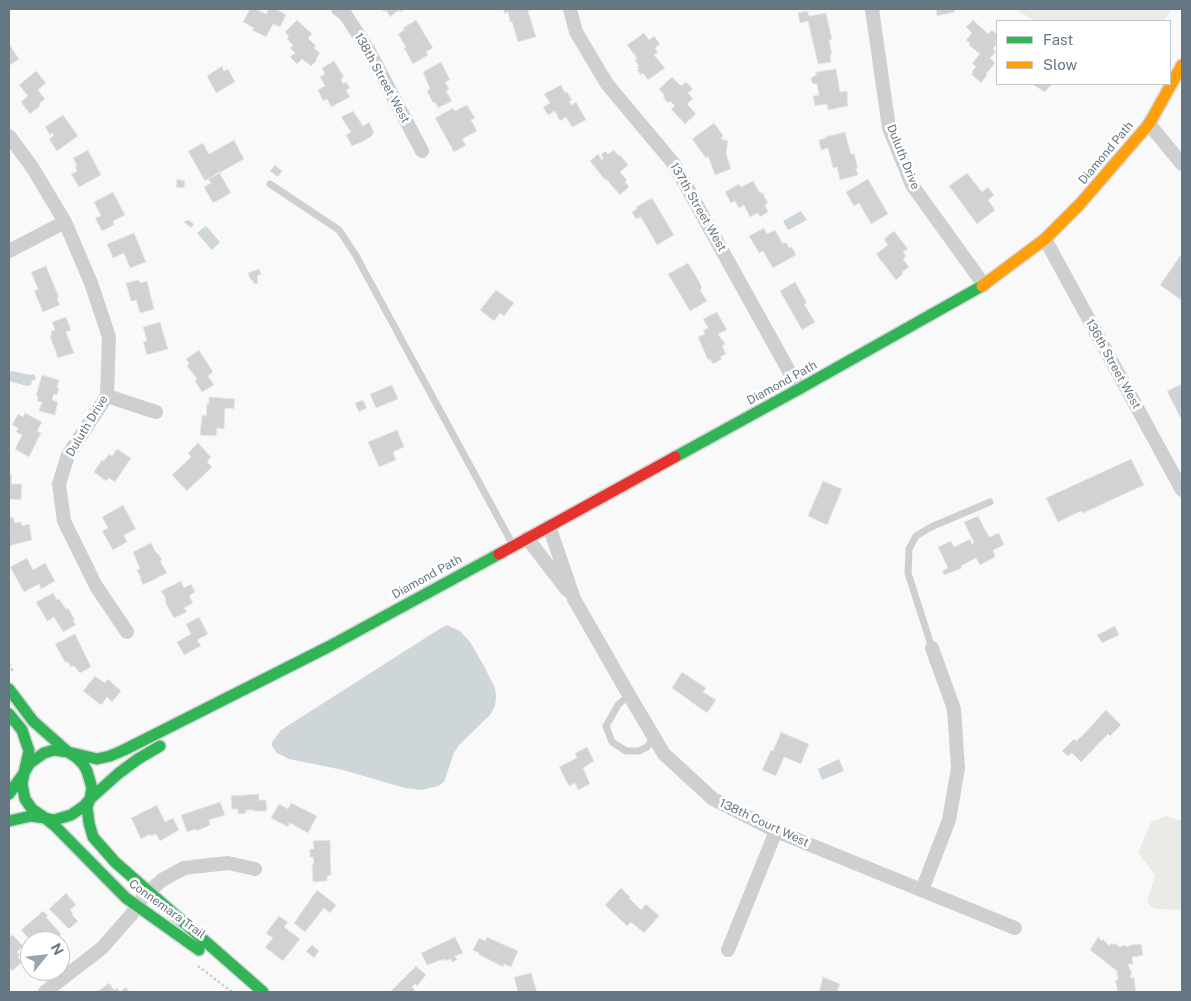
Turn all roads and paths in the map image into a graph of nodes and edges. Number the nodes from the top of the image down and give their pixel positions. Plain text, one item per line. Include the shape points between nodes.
1 (338, 9) edge
2 (570, 9) edge
3 (872, 9) edge
4 (1182, 65) edge
5 (1171, 85) edge
6 (1171, 85) edge
7 (1149, 124) junction
8 (9, 136) edge
9 (422, 151) dead end
10 (1182, 164) edge
11 (270, 184) dead end
12 (65, 222) junction
13 (1045, 239) junction
14 (9, 251) edge
15 (984, 285) junction
16 (799, 390) junction
17 (107, 396) junction
18 (156, 412) dead end
19 (1182, 490) edge
20 (990, 502) dead end
21 (549, 526) junction
22 (527, 538) junction
23 (513, 546) junction
24 (574, 598) junction
25 (127, 632) dead end
26 (330, 646) junction
27 (932, 648) joint
28 (9, 689) edge
29 (629, 695) junction
30 (9, 714) edge
31 (654, 737) junction
32 (68, 752) junction
33 (24, 773) junction
34 (9, 794) edge
35 (90, 799) junction
36 (45, 818) junction
37 (9, 821) edge
38 (776, 831) junction
39 (255, 869) dead end
40 (922, 890) junction
41 (143, 898) junction
42 (1015, 928) dead end
43 (728, 950) dead end
44 (45, 992) edge
45 (261, 992) edge

1 - 9 street, 138th Street West via 345,14 369,50
2 - 16 street, 137th Street West via 576,32 607,84 674,164
3 - 15 street, Duluth Drive via 889,128 912,185
4 - 5 street, Diamond Path
6 - 7 street, Diamond Path
7 - 10 street
7 - 13 street, Diamond Path
8 - 12 street, Duluth Drive
11 - 23 lane via 339,230
12 - 14 street
12 - 17 street, Duluth Drive via 110,337
13 - 15 street, Diamond Path
13 - 19 street, 136th Street West
15 - 16 street, Diamond Path
16 - 21 street, Diamond Path
17 - 18 street
17 - 25 street, Duluth Drive via 68,455 59,484 64,521 96,586
20 - 27 lane via 916,536 909,549 908,573
21 - 22 street, Diamond Path
21 - 24 street, 138th Court West
22 - 23 street, Diamond Path
22 - 24 street, 138th Court West
23 - 26 street, Diamond Path
24 - 29 street, 138th Court West
26 - 32 street, Diamond Path via 110,756 97,759
26 - 35 street, Diamond Path via 132,763
27 - 40 street via 954,710 958,768 949,820
28 - 32 street via 33,721
29 - 31 street, 138th Court West
29 - 31 lane via 618,705 606,726 612,742 626,751 639,751 647,747
30 - 33 street via 22,730 29,751
31 - 38 street, 138th Court West via 664,754 713,799
32 - 33 street, Diamond Path via 54,750 44,753
32 - 35 street via 88,771 92,788
33 - 34 street, Diamond Path
33 - 36 street via 25,799
35 - 36 street, Diamond Path via 71,815 54,820
35 - 41 street, Connemara Trail via 87,807 93,837
36 - 37 street, Diamond Path via 31,816
36 - 41 street, Connemara Trail via 126,898
38 - 40 street, 138th Court West
38 - 43 street
39 - 41 street via 228,863 184,868 162,880
40 - 42 street, 138th Court West
41 - 44 street via 102,948
41 - 45 street, Connemara Trail
41 - 45 street, Connemara Trail

